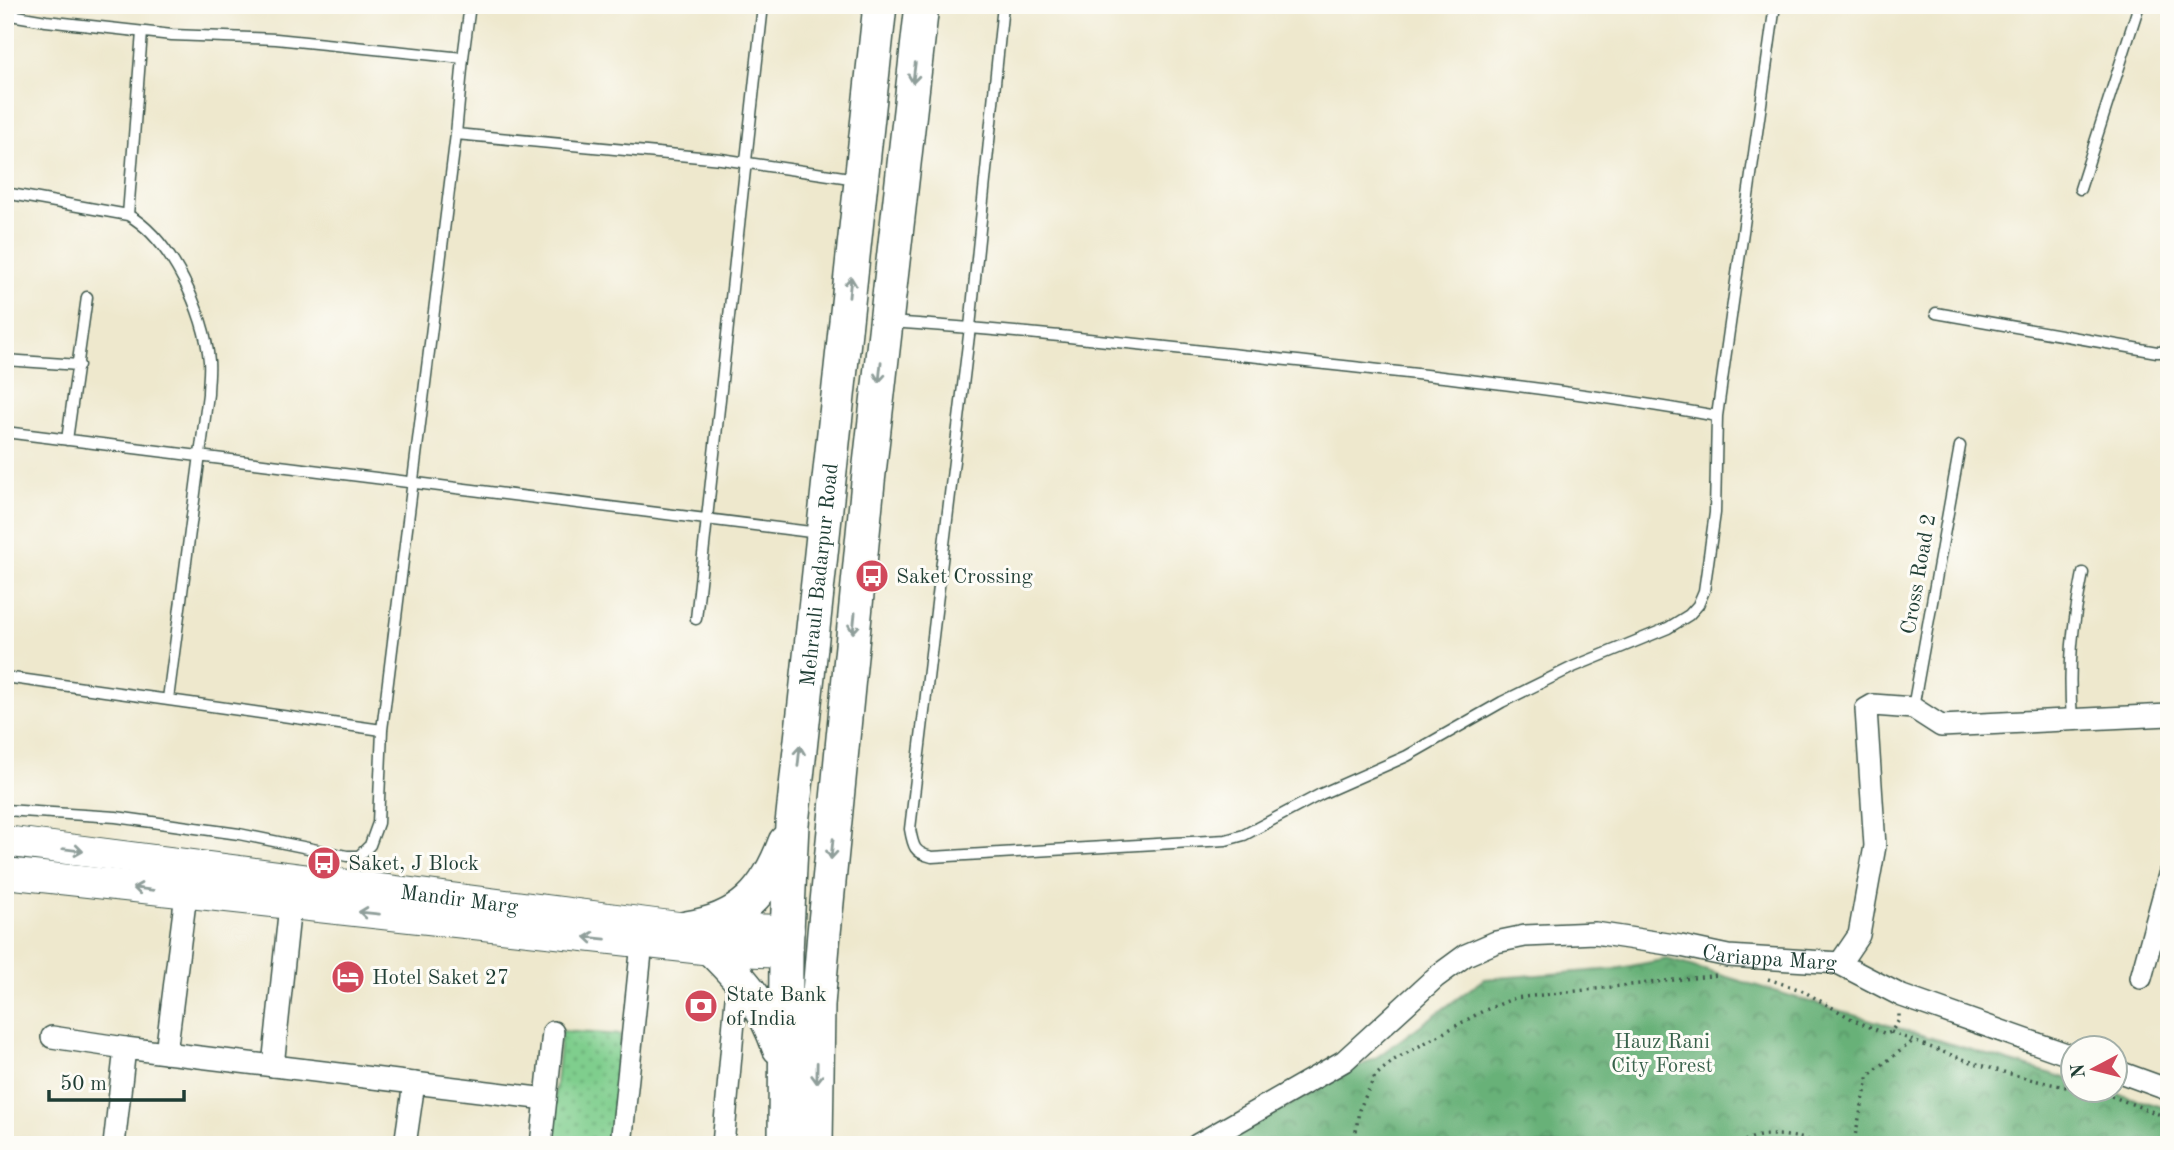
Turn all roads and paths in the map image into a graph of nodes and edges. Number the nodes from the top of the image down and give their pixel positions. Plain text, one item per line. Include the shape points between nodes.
1 (470, 5) edge
2 (763, 5) edge
3 (880, 5) edge
4 (922, 5) edge
5 (1003, 5) edge
6 (1775, 5) edge
7 (2138, 5) edge
8 (5, 14) edge
9 (142, 32) junction
10 (464, 58) junction
11 (456, 134) junction
12 (745, 162) junction
13 (862, 180) junction
14 (2080, 189) dead end
15 (5, 193) edge
16 (128, 215) junction
17 (87, 297) dead end
18 (1936, 313) dead end
19 (885, 321) junction
20 (970, 327) junction
21 (2169, 345) edge
22 (5, 360) edge
23 (79, 365) junction
24 (1717, 416) junction
25 (5, 432) edge
26 (67, 440) junction
27 (1960, 446) dead end
28 (200, 457) junction
29 (829, 479) junction
30 (868, 482) junction
31 (412, 483) junction
32 (707, 518) junction
33 (823, 534) junction
34 (2083, 573) dead end
35 (696, 619) dead end
36 (5, 677) edge
37 (168, 699) junction
38 (1913, 708) junction
39 (2169, 715) edge
40 (2072, 720) junction
41 (382, 730) junction
42 (5, 810) edge
43 (792, 824) junction
44 (5, 841) edge
45 (5, 873) edge
46 (2169, 875) edge
47 (186, 894) junction
48 (290, 905) junction
49 (685, 928) junction
50 (788, 941) junction
51 (642, 943) junction
52 (712, 950) junction
53 (1838, 963) junction
54 (1719, 975) dead end
55 (738, 976) junction
56 (1761, 976) dead end
57 (2141, 978) dead end
58 (1902, 996) junction
59 (552, 1032) dead end
60 (1891, 1032) junction
61 (52, 1037) dead end
62 (1913, 1041) junction
63 (125, 1048) junction
64 (2058, 1051) edge
65 (166, 1053) junction
66 (785, 1063) junction
67 (273, 1066) junction
68 (2128, 1075) edge
69 (414, 1083) junction
70 (2058, 1085) edge
71 (2169, 1090) edge
72 (545, 1099) junction
73 (2128, 1103) edge
74 (2169, 1118) edge
75 (114, 1145) edge
76 (405, 1145) edge
77 (541, 1145) edge
78 (621, 1145) edge
79 (723, 1145) edge
80 (785, 1145) edge
81 (816, 1145) edge
82 (1197, 1145) edge
83 (1354, 1145) edge
84 (1690, 1145) edge
85 (1712, 1145) edge
86 (1739, 1145) edge
87 (1826, 1145) edge
88 (1848, 1145) edge

1 - 10 lane
2 - 12 lane
3 - 13 main road, Mehrauli Badarpur Road
4 -> 19 main road, Mehrauli Badarpur Road
5 - 20 lane
6 - 24 lane
7 - 14 lane
8 - 9 lane
9 - 10 lane via 276,39
9 - 16 lane
10 - 11 lane
11 - 12 lane
11 - 31 lane
12 - 13 lane
12 - 32 lane
29 -> 13 main road, Mehrauli Badarpur Road
15 - 16 lane
16 - 28 lane via 159,241 203,328 209,363
17 - 23 lane
18 - 21 lane via 2157,352
19 - 20 lane
19 -> 30 main road, Mehrauli Badarpur Road
20 - 24 lane via 1415,373
20 - 24 lane via 910,829 920,854 932,857 1226,840 1244,835 1321,794 1408,756 1546,680 1681,621 1699,605 1704,592 1715,513
22 - 23 lane
23 - 26 lane
25 - 26 lane
26 - 28 lane
27 - 38 lane, Cross Road 2
28 - 31 lane
28 - 37 lane
29 - 30 main road
29 - 33 main road, Mehrauli Badarpur Road
30 -> 81 main road, Mehrauli Badarpur Road via 818,1004
31 - 32 lane
31 - 41 lane
32 - 33 lane
32 - 35 lane
43 -> 33 main road, Mehrauli Badarpur Road
34 - 40 lane via 2069,657
36 - 37 lane
37 - 41 lane
38 - 40 street, Cariappa Marg via 1941,726
38 - 53 street, Cariappa Marg via 1873,705 1866,709 1875,846 1859,935
39 - 40 street, Cariappa Marg
41 - 42 lane via 377,823 370,845 359,856 116,817
43 - 49 main road via 774,870 755,896 718,921
43 - 50 main road, Mehrauli Badarpur Road
44 -> 49 main road, Mandir Marg
47 -> 45 main road, Mandir Marg
46 - 57 street
47 - 48 main road, Mandir Marg
47 - 65 street
51 -> 48 main road, Mandir Marg
48 - 67 street
49 - 50 main road, Mandir Marg
50 - 52 main road, Mandir Marg
50 - 66 main road, Mehrauli Badarpur Road
51 - 52 main road, Mandir Marg
51 - 78 street
52 - 55 main road
53 - 58 street
53 - 82 street, Cariappa Marg via 1728,956 1595,933 1496,942 1466,954 1436,977 1344,1061
54 - 83 path via 1565,990 1515,998 1483,1011 1394,1060 1375,1076 1359,1110
55 - 66 main road via 761,1005
55 - 79 street
56 - 60 path via 1801,990 1886,1034
58 - 60 path via 1899,1020
58 - 64 street
59 - 72 street
60 - 62 path
61 - 63 street
62 - 70 path via 1961,1060
62 - 88 path via 1869,1075 1854,1140
63 - 65 street
63 - 75 street
65 - 67 street
66 - 80 main road, Mehrauli Badarpur Road
67 - 69 street
68 - 71 street
69 - 72 street
69 - 76 street
72 - 77 street
73 - 74 path
84 - 85 path
86 - 87 path via 1757,1136 1778,1135

